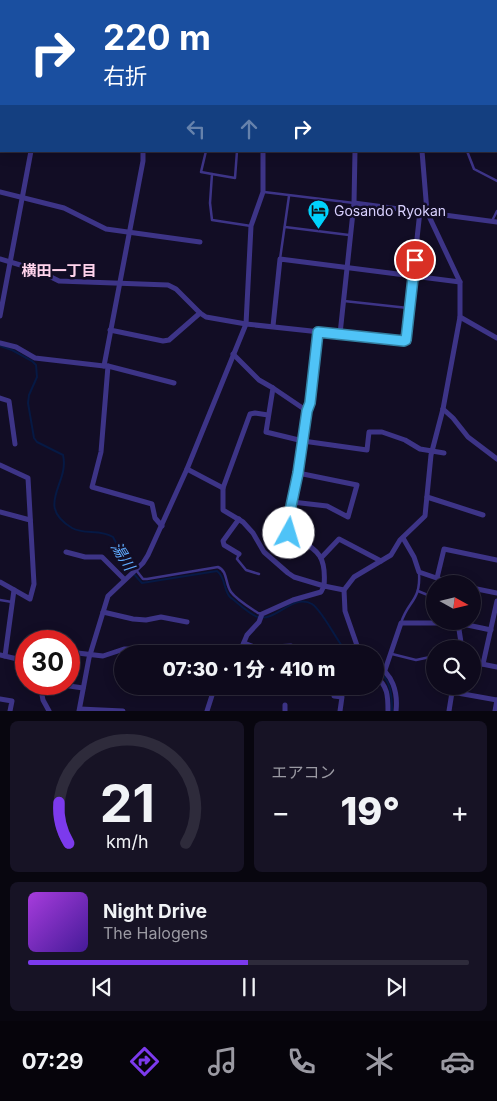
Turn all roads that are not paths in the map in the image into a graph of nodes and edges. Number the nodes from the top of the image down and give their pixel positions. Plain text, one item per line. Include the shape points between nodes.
1 (31, 152) edge
2 (143, 152) edge
3 (206, 152) edge
4 (237, 152) edge
5 (263, 152) edge
6 (355, 152) edge
7 (422, 152) edge
8 (467, 152) edge
9 (212, 174) junction
10 (497, 181) edge
11 (0, 192) edge
12 (262, 192) junction
13 (289, 196) junction
14 (22, 197) junction
15 (354, 203) junction
16 (420, 211) junction
17 (497, 211) edge
18 (427, 212) junction
19 (495, 222) edge
20 (251, 226) junction
21 (285, 227) junction
22 (129, 233) junction
23 (351, 235) junction
24 (200, 242) dead end
25 (0, 259) edge
26 (280, 259) junction
27 (9, 262) junction
28 (348, 267) junction
29 (414, 276) junction
30 (460, 282) junction
31 (119, 284) junction
32 (344, 301) junction
33 (410, 308) junction
34 (200, 313) junction
35 (0, 316) edge
36 (460, 317) junction
37 (246, 324) junction
38 (273, 326) junction
39 (110, 330) junction
40 (318, 332) junction
41 (340, 334) junction
42 (497, 338) edge
43 (0, 343) edge
44 (233, 354) junction
45 (106, 366) junction
46 (174, 383) dead end
47 (273, 388) junction
48 (0, 398) edge
49 (443, 409) junction
50 (307, 411) junction
51 (268, 415) junction
52 (303, 441) junction
53 (15, 444) dead end
54 (432, 451) junction
55 (444, 453) dead end
56 (497, 459) edge
57 (0, 465) edge
58 (187, 469) junction
59 (298, 473) junction
60 (223, 488) junction
61 (427, 497) junction
62 (292, 502) junction
63 (0, 512) edge
64 (483, 515) dead end
65 (239, 519) junction
66 (30, 520) junction
67 (162, 526) junction
68 (402, 538) junction
69 (66, 552) dead end
70 (239, 554) joint
71 (321, 558) junction
72 (497, 560) edge
73 (382, 561) junction
74 (136, 570) junction
75 (419, 572) junction
76 (259, 574) dead end
77 (428, 575) edge
78 (437, 575) edge
79 (124, 579) junction
80 (0, 582) edge
81 (324, 586) junction
82 (14, 590) junction
83 (344, 590) junction
84 (481, 590) edge
85 (418, 591) junction
86 (497, 593) edge
87 (426, 594) edge
88 (0, 600) edge
89 (497, 601) edge
90 (12, 602) junction
91 (103, 612) junction
92 (262, 614) junction
93 (187, 622) dead end
94 (401, 623) junction
95 (426, 623) edge
96 (481, 628) edge
97 (491, 630) junction
98 (244, 643) joint
99 (249, 645) edge
100 (357, 645) edge
101 (114, 653) edge
102 (390, 653) junction
103 (80, 654) edge
104 (90, 656) junction
105 (2, 657) edge
106 (426, 658) edge
107 (15, 660) edge
108 (483, 664) joint
109 (497, 667) edge
110 (385, 670) joint
111 (384, 684) edge
112 (80, 688) edge
113 (83, 688) junction
114 (42, 695) edge
115 (212, 695) edge
116 (334, 695) edge
117 (451, 695) edge
118 (477, 695) edge
119 (0, 699) edge
120 (497, 700) edge
121 (46, 709) edge
122 (80, 710) edge
123 (10, 711) edge
124 (123, 711) edge
125 (206, 711) edge
126 (340, 711) edge
127 (388, 711) edge
128 (396, 711) edge
129 (449, 711) edge
130 (495, 711) edge

1 - 14 street
2 - 22 street
3 - 9 lane via 201,172
4 - 9 lane via 236,178
5 - 12 street
6 - 15 street
7 - 18 street
8 - 10 lane via 474,168
9 - 20 lane via 212,220
11 - 14 street
12 - 13 lane
12 - 20 street
13 - 15 lane
13 - 21 lane
14 - 22 street via 64,208 106,230
14 - 27 street
15 - 16 street
15 - 23 street
16 - 18 street
16 - 29 street
17 - 19 lane
18 - 19 street
18 - 30 street
20 - 37 street
21 - 23 lane
21 - 26 lane
22 - 24 street
22 - 31 street
23 - 28 street
25 - 27 street
26 - 28 street
26 - 38 street
27 - 31 street via 37,270 58,281
27 - 35 street
28 - 29 street
28 - 32 street
29 - 30 street
29 - 33 street
30 - 36 street
31 - 34 street via 168,286 176,289
31 - 39 street
32 - 33 lane
32 - 41 street
33 - 41 street via 404,341
34 - 37 street
34 - 39 street via 169,340
36 - 42 street
36 - 49 street
37 - 38 street
37 - 44 street
38 - 40 street
39 - 45 street
40 - 41 street
40 - 50 street
43 - 45 street via 16,347 35,358
44 - 47 street via 259,380
44 - 58 street
45 - 46 street
45 - 67 street via 101,452 92,487 152,504 155,518
47 - 50 street
47 - 51 street
48 - 53 street via 9,401
49 - 54 street
49 - 56 street via 468,437
50 - 52 street
51 - 52 street via 266,432
51 - 60 street via 250,414
52 - 54 street via 367,450 369,432 382,432
52 - 59 street
54 - 55 street
54 - 61 street
57 - 66 street via 28,478
58 - 60 street
58 - 67 street
59 - 62 street
59 - 62 street via 357,485 348,517 327,506
60 - 65 street via 223,510
61 - 64 street
61 - 68 street via 425,516
62 - 71 street via 287,525 289,533 310,545
63 - 66 street
65 - 70 street via 223,541
65 - 81 street via 253,533 264,552 288,573
66 - 82 street via 34,584 30,599
67 - 74 street via 148,555
68 - 73 street via 391,555
68 - 75 street
69 - 79 street via 102,557
70 - 76 lane via 237,559 246,570
71 - 73 street via 339,539
71 - 81 street via 326,570
72 - 78 street via 444,549
73 - 83 street via 354,577
74 - 79 street
74 - 92 lane via 147,579 222,568 232,593
75 - 77 street
75 - 85 lane
79 - 91 street via 108,596
80 - 82 street
81 - 83 street
81 - 92 street via 321,592
82 - 90 street
83 - 100 street via 345,611
84 - 86 street
85 - 87 lane
85 - 94 lane
88 - 90 lane
89 - 97 street
90 - 105 street
91 - 93 street via 133,619 161,617
91 - 104 street
92 - 98 street via 260,622
94 - 95 street
94 - 102 street
96 - 97 street
97 - 108 street
98 - 99 street
101 - 104 street
102 - 106 lane via 416,660
102 - 110 street
103 - 104 street
104 - 113 street
105 - 107 street
108 - 109 street
110 - 128 street via 394,686
111 - 127 street via 388,692
112 - 113 street
113 - 122 street
114 - 121 street
115 - 125 street
116 - 126 street via 342,697
117 - 129 street
118 - 120 street
119 - 123 street via 12,701
120 - 130 street
122 - 124 street

